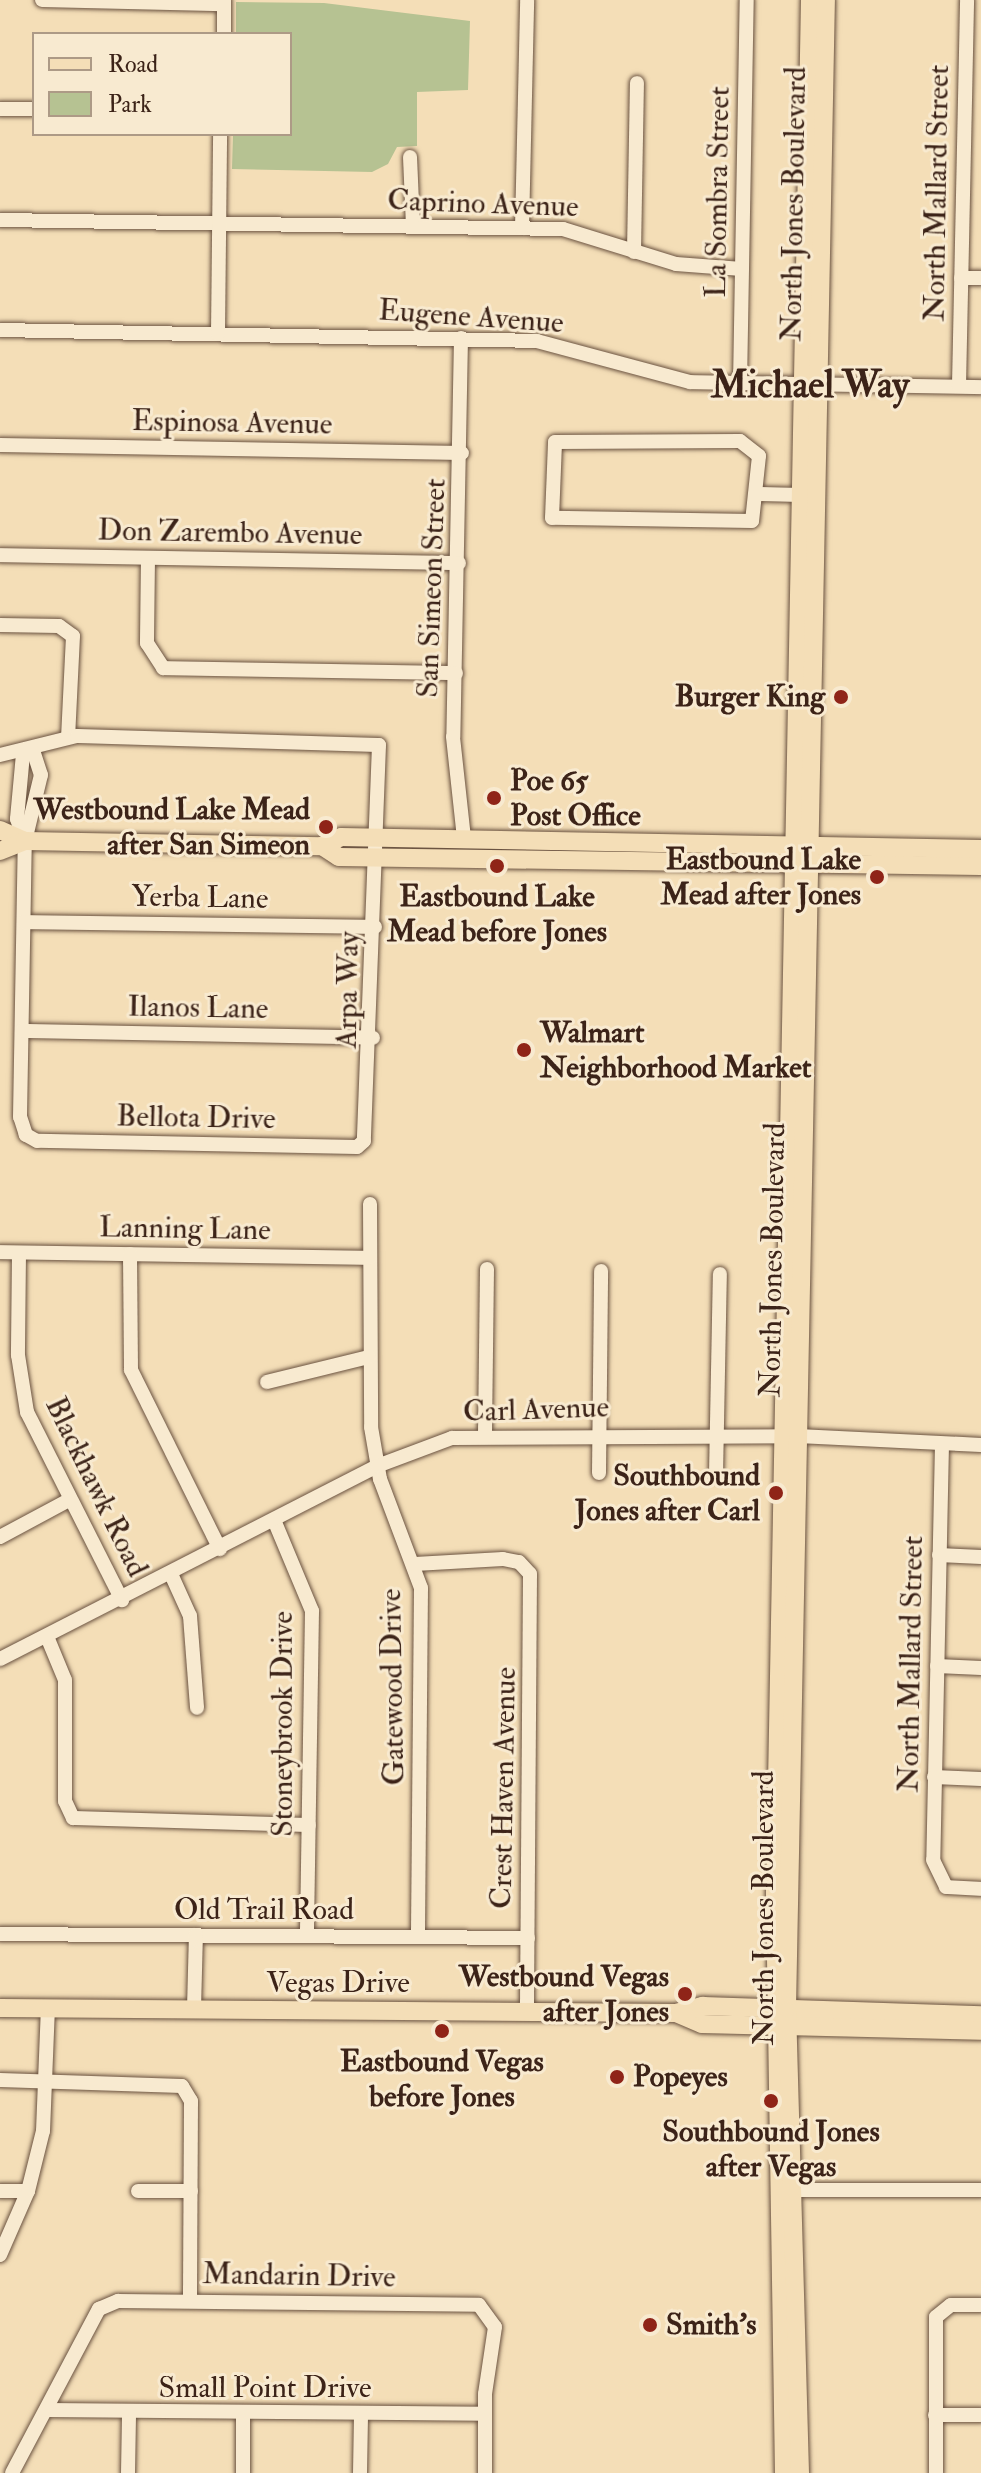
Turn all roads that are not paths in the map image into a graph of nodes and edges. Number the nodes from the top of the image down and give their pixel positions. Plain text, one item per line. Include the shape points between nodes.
1 (42, 0) edge
2 (527, 0) edge
3 (747, 0) edge
4 (810, 0) edge
5 (826, 0) edge
6 (967, 0) edge
7 (224, 2) edge
8 (224, 32) edge
9 (973, 47) edge
10 (637, 83) dead end
11 (0, 109) edge
12 (32, 109) edge
13 (220, 136) edge
14 (410, 157) dead end
15 (963, 163) junction
16 (981, 164) edge
17 (0, 220) edge
18 (217, 224) junction
19 (413, 225) junction
20 (522, 228) junction
21 (634, 252) junction
22 (742, 269) junction
23 (961, 278) junction
24 (981, 278) edge
25 (0, 330) edge
26 (218, 334) junction
27 (461, 338) junction
28 (740, 384) junction
29 (810, 385) junction
30 (959, 386) junction
31 (981, 387) edge
32 (0, 445) edge
33 (462, 453) junction
34 (760, 494) junction
35 (801, 495) junction
36 (0, 555) edge
37 (148, 558) junction
38 (459, 563) junction
39 (807, 569) junction
40 (0, 625) edge
41 (456, 673) junction
42 (68, 737) junction
43 (28, 752) junction
44 (0, 755) edge
45 (0, 830) edge
46 (375, 838) junction
47 (464, 838) junction
48 (562, 839) junction
49 (25, 841) junction
50 (638, 842) junction
51 (801, 844) junction
52 (322, 846) junction
53 (981, 849) edge
54 (0, 851) edge
55 (375, 858) junction
56 (413, 859) junction
57 (504, 860) junction
58 (561, 860) junction
59 (801, 865) junction
60 (981, 866) edge
61 (24, 922) junction
62 (375, 927) junction
63 (22, 1031) junction
64 (373, 1038) junction
65 (789, 1083) junction
66 (787, 1135) junction
67 (364, 1141) joint
68 (803, 1148) junction
69 (370, 1204) dead end
70 (802, 1207) junction
71 (0, 1252) edge
72 (19, 1253) junction
73 (130, 1254) junction
74 (370, 1258) junction
75 (487, 1269) dead end
76 (601, 1271) dead end
77 (720, 1274) dead end
78 (369, 1357) junction
79 (267, 1382) dead end
80 (485, 1433) junction
81 (600, 1433) junction
82 (716, 1435) junction
83 (790, 1436) junction
84 (942, 1444) junction
85 (981, 1445) edge
86 (377, 1466) junction
87 (599, 1473) dead end
88 (716, 1475) dead end
89 (69, 1500) junction
90 (274, 1520) junction
91 (0, 1537) edge
92 (220, 1549) junction
93 (939, 1555) junction
94 (981, 1557) edge
95 (415, 1564) junction
96 (171, 1574) junction
97 (122, 1600) junction
98 (48, 1639) junction
99 (0, 1659) edge
100 (937, 1666) junction
101 (981, 1668) edge
102 (197, 1708) dead end
103 (934, 1777) junction
104 (981, 1779) edge
105 (309, 1825) junction
106 (981, 1889) edge
107 (0, 1934) edge
108 (196, 1935) junction
109 (307, 1936) junction
110 (418, 1937) junction
111 (528, 1938) junction
112 (0, 2008) edge
113 (48, 2008) junction
114 (194, 2009) junction
115 (527, 2012) junction
116 (981, 2015) edge
117 (781, 2016) junction
118 (981, 2031) edge
119 (0, 2080) edge
120 (49, 2080) junction
121 (777, 2152) junction
122 (793, 2190) junction
123 (981, 2190) edge
124 (0, 2191) edge
125 (28, 2191) junction
126 (138, 2191) dead end
127 (191, 2191) junction
128 (0, 2255) edge
129 (788, 2287) junction
130 (190, 2301) junction
131 (981, 2305) edge
132 (46, 2410) junction
133 (129, 2413) junction
134 (243, 2413) junction
135 (361, 2414) junction
136 (484, 2414) junction
137 (935, 2415) junction
138 (981, 2415) edge
139 (12, 2473) edge
140 (128, 2473) edge
141 (243, 2473) edge
142 (360, 2473) edge
143 (485, 2473) edge
144 (784, 2473) edge
145 (800, 2473) edge
146 (936, 2473) edge

1 - 7 street
2 - 20 street
3 - 22 street, La Sombra Street
4 - 29 main road, North Jones Boulevard
5 - 29 main road, North Jones Boulevard
6 - 9 street, North Mallard Street
7 - 8 street
9 - 15 street, North Mallard Street
10 - 21 street
11 - 12 street
13 - 18 street
14 - 19 street
15 - 16 street
15 - 23 street, North Mallard Street
17 - 18 street, Caprino Avenue
18 - 19 street, Caprino Avenue
18 - 26 street
19 - 20 street, Caprino Avenue
20 - 21 street, Caprino Avenue via 589,233
21 - 22 street, Caprino Avenue via 697,268
22 - 28 street, La Sombra Street
23 - 24 street
23 - 30 street, North Mallard Street
25 - 26 street, Eugene Avenue
26 - 27 street, Eugene Avenue
27 - 28 street, Eugene Avenue via 537,341 660,378
27 - 33 street, San Simeon Street
28 - 29 street, Eugene Avenue
29 - 30 street, Eugene Avenue
29 - 35 main road, North Jones Boulevard
29 - 39 main road, North Jones Boulevard
30 - 31 street, Eugene Avenue
32 - 33 street, Espinosa Avenue
33 - 38 street, San Simeon Street
34 - 34 street via 759,456 740,441 555,442 552,518 740,525 758,515
34 - 35 street
35 - 39 main road, North Jones Boulevard
36 - 37 street, Don Zarembo Avenue
37 - 38 street, Don Zarembo Avenue
37 - 41 street via 147,643 155,664
38 - 41 street, San Simeon Street
39 - 51 main road, North Jones Boulevard
40 - 42 street via 59,626 73,636
41 - 47 street, San Simeon Street via 453,737
42 - 43 street
42 - 46 street, Arpa Way via 379,745
43 - 44 street
43 - 49 street via 41,775
45 - 49 main road
46 - 47 main road
46 - 52 main road via 341,837
46 - 55 street, Arpa Way
47 - 48 main road
47 - 56 main road via 453,851 428,850
48 - 50 main road
48 - 57 main road via 550,850
49 - 52 main road
49 - 54 main road
49 - 61 street
50 - 51 main road
50 - 58 main road via 575,850
51 - 53 main road
51 - 59 main road, North Jones Boulevard
52 - 55 main road via 339,857
55 - 56 main road
55 - 62 street, Arpa Way
56 - 57 main road
57 - 58 main road
58 - 59 main road
59 - 60 main road
59 - 65 main road, North Jones Boulevard
59 - 68 main road, North Jones Boulevard
61 - 62 street, Yerba Lane
61 - 63 street
62 - 64 street, Arpa Way
63 - 64 street, Ilanos Lane
63 - 67 street, Bellota Drive via 26,1135 37,1141 357,1147
64 - 67 street, Arpa Way
65 - 66 main road, North Jones Boulevard
65 - 68 main road
66 - 70 main road
66 - 83 main road, North Jones Boulevard
68 - 70 main road, North Jones Boulevard
69 - 74 street, Gatewood Drive
70 - 83 main road, North Jones Boulevard
71 - 72 street, Lanning Lane
72 - 73 street, Lanning Lane
72 - 89 street, Blackhawk Road via 20,1379
73 - 74 street, Lanning Lane
73 - 92 street via 131,1370
74 - 78 street, Gatewood Drive
75 - 80 street
76 - 81 street
77 - 82 street
78 - 79 street
78 - 86 street, Gatewood Drive
80 - 81 street, Carl Avenue
80 - 86 street, Carl Avenue
81 - 82 street, Carl Avenue
81 - 87 street
82 - 83 street, Carl Avenue
82 - 88 street
83 - 84 street, Carl Avenue
83 - 117 main road, North Jones Boulevard
84 - 85 street, Carl Avenue
84 - 93 street, North Mallard Street
86 - 90 street, Carl Avenue
86 - 95 street, Gatewood Drive
89 - 91 street
89 - 97 street, Blackhawk Road
90 - 92 street, Carl Avenue
90 - 105 street, Stoneybrook Drive via 312,1611
92 - 96 street, Carl Avenue
93 - 94 street
93 - 100 street, North Mallard Street
95 - 110 street, Gatewood Drive via 423,1626
95 - 111 street, Crest Haven Avenue via 503,1559 526,1567 533,1589
96 - 97 street, Carl Avenue
96 - 102 street via 190,1616
97 - 98 street, Carl Avenue
98 - 99 street, Carl Avenue
98 - 105 street via 65,1680 65,1801 73,1818
100 - 101 street
100 - 103 street, North Mallard Street
103 - 104 street
103 - 106 street, North Mallard Street via 933,1860 941,1884
105 - 109 street, Stoneybrook Drive
107 - 108 street, Old Trail Road
108 - 109 street, Old Trail Road
108 - 114 street
109 - 110 street, Old Trail Road
110 - 111 street, Old Trail Road
111 - 115 street, Crest Haven Avenue
112 - 113 main road, Vegas Drive
113 - 114 main road, Vegas Drive
113 - 120 street
114 - 115 main road, Vegas Drive
115 - 117 main road, Vegas Drive via 676,2013 702,2024
116 - 117 main road, Vegas Drive
117 - 118 main road, Vegas Drive
117 - 121 main road, North Jones Boulevard
117 - 122 main road, North Jones Boulevard
119 - 120 street
120 - 125 street
120 - 127 street via 182,2086 191,2101
121 - 122 main road
121 - 129 main road, North Jones Boulevard
122 - 123 street
122 - 129 main road, North Jones Boulevard
124 - 125 street
125 - 128 street
126 - 127 street
127 - 130 street
129 - 144 main road, North Jones Boulevard
129 - 145 main road, North Jones Boulevard
130 - 132 street, Mandarin Drive via 108,2302
130 - 136 street, Mandarin Drive via 479,2305 495,2327
131 - 137 street via 943,2309 936,2317
132 - 133 street, Small Point Drive
132 - 139 street
133 - 134 street, Small Point Drive
133 - 140 street
134 - 135 street, Small Point Drive
134 - 141 street
135 - 136 street, Small Point Drive
135 - 142 street
136 - 143 street
137 - 138 street
137 - 146 street

